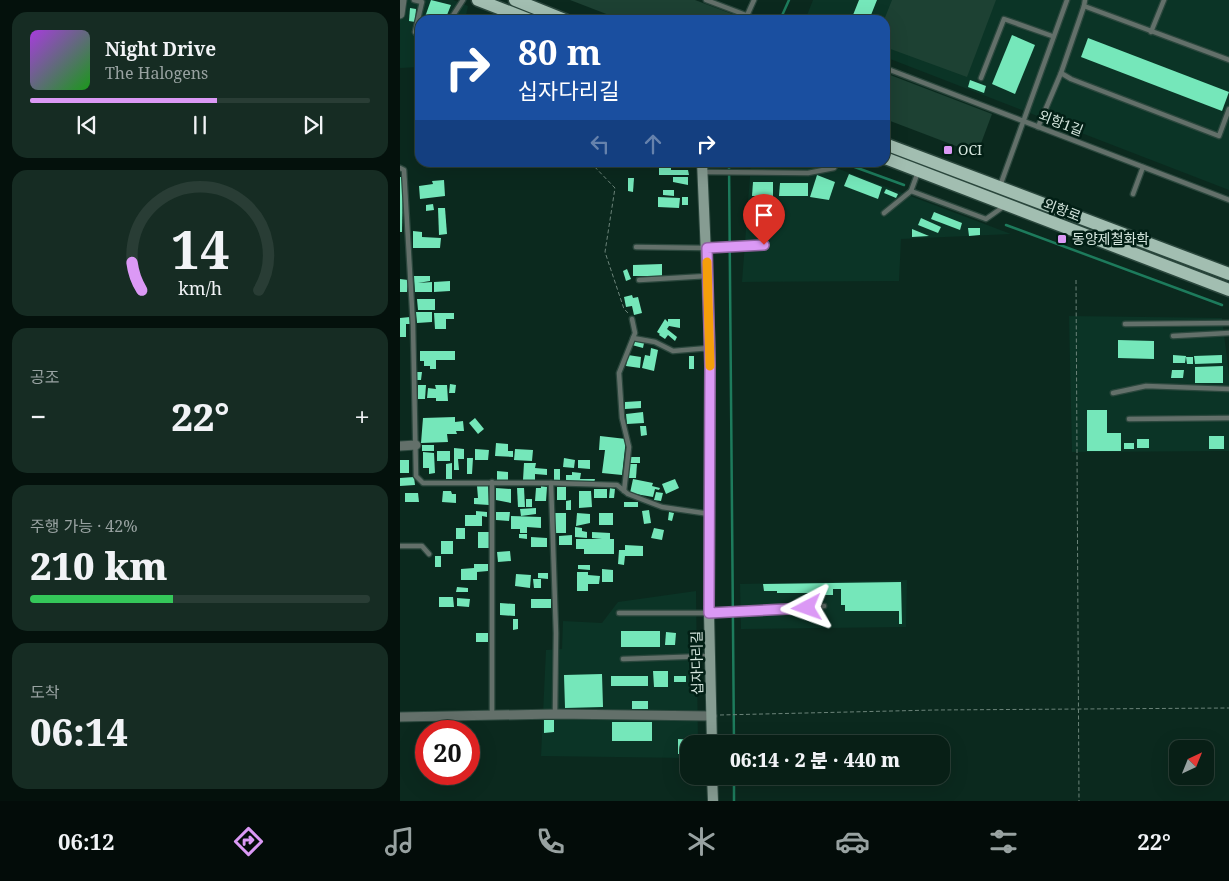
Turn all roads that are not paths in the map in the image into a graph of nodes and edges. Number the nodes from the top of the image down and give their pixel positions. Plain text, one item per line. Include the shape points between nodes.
1 (402, 0) edge
2 (414, 0) edge
3 (463, 0) edge
4 (478, 0) edge
5 (515, 0) edge
6 (706, 0) edge
7 (754, 0) edge
8 (1066, 0) edge
9 (1164, 0) edge
10 (1085, 3) edge
11 (400, 14) edge
12 (419, 15) edge
13 (453, 15) edge
14 (517, 15) edge
15 (552, 15) edge
16 (739, 15) edge
17 (747, 15) edge
18 (1151, 32) junction
19 (1052, 36) junction
20 (1229, 60) edge
21 (890, 70) edge
22 (1061, 72) junction
23 (981, 78) dead end
24 (1229, 109) edge
25 (1024, 122) junction
26 (1038, 127) junction
27 (890, 146) edge
28 (890, 160) edge
29 (701, 167) edge
30 (705, 167) edge
31 (834, 167) edge
32 (1143, 167) junction
33 (400, 168) edge
34 (919, 171) junction
35 (1000, 187) junction
36 (911, 191) junction
37 (1133, 194) dead end
38 (1229, 200) edge
39 (1006, 204) junction
40 (884, 213) dead end
41 (764, 245) dead end
42 (636, 247) dead end
43 (707, 248) junction
44 (1229, 274) edge
45 (707, 276) junction
46 (640, 280) dead end
47 (1229, 290) edge
48 (632, 319) road end
49 (1229, 323) edge
50 (1125, 324) dead end
51 (1229, 333) edge
52 (1173, 336) dead end
53 (633, 338) junction
54 (710, 348) junction
55 (1229, 389) edge
56 (1112, 393) dead end
57 (1229, 418) edge
58 (1129, 419) dead end
59 (416, 445) junction
60 (400, 446) edge
61 (492, 482) junction
62 (551, 483) junction
63 (624, 491) junction
64 (710, 514) junction
65 (400, 546) edge
66 (429, 554) dead end
67 (824, 606) dead end
68 (619, 613) dead end
69 (709, 613) junction
70 (710, 656) junction
71 (623, 659) dead end
72 (555, 714) junction
73 (492, 715) junction
74 (712, 716) junction
75 (400, 717) edge
76 (712, 735) edge
77 (712, 785) edge
78 (712, 801) edge

1 - 11 street
2 - 12 lane via 422,2
3 - 13 lane
4 - 14 main road
5 - 15 main road
6 - 16 lane
7 - 17 lane
8 - 19 lane
9 - 18 lane
10 - 18 lane
10 - 22 lane
18 - 20 lane
19 - 23 lane via 1004,19
19 - 25 lane
21 - 25 lane, 외항1길
22 - 24 lane via 1071,79 1219,136
22 - 26 lane
25 - 26 lane, 외항1길
25 - 35 lane
26 - 32 lane, 외항1길
27 - 35 main road, 외항로
28 - 34 main road, 외항로
29 - 43 street, 십자다리길
30 - 31 lane via 726,172 808,173
32 - 37 lane
32 - 38 lane, 외항1길
33 - 59 lane via 404,170 407,204
34 - 36 lane
34 - 39 main road, 외항로
35 - 44 main road, 외항로
36 - 39 lane via 986,219
36 - 40 lane
39 - 47 main road, 외항로
41 - 43 lane
42 - 43 lane
43 - 45 street, 십자다리길
45 - 46 lane
45 - 54 street, 십자다리길
48 - 53 lane
49 - 50 lane
51 - 52 lane
53 - 54 lane via 655,342 673,351
53 - 63 lane via 619,373 622,418 629,448
54 - 64 street, 십자다리길
55 - 56 lane via 1146,386
57 - 58 lane
59 - 60 street
59 - 61 lane via 416,476 423,483
61 - 62 lane
61 - 73 lane
62 - 63 lane via 617,486
62 - 72 lane
63 - 64 lane via 662,507
64 - 69 street, 십자다리길
65 - 66 lane via 422,546
67 - 69 lane
68 - 69 lane
69 - 70 street, 십자다리길
70 - 71 lane
70 - 74 street, 십자다리길
72 - 73 street
72 - 74 street
73 - 75 street
74 - 76 street, 십자다리길
77 - 78 street

